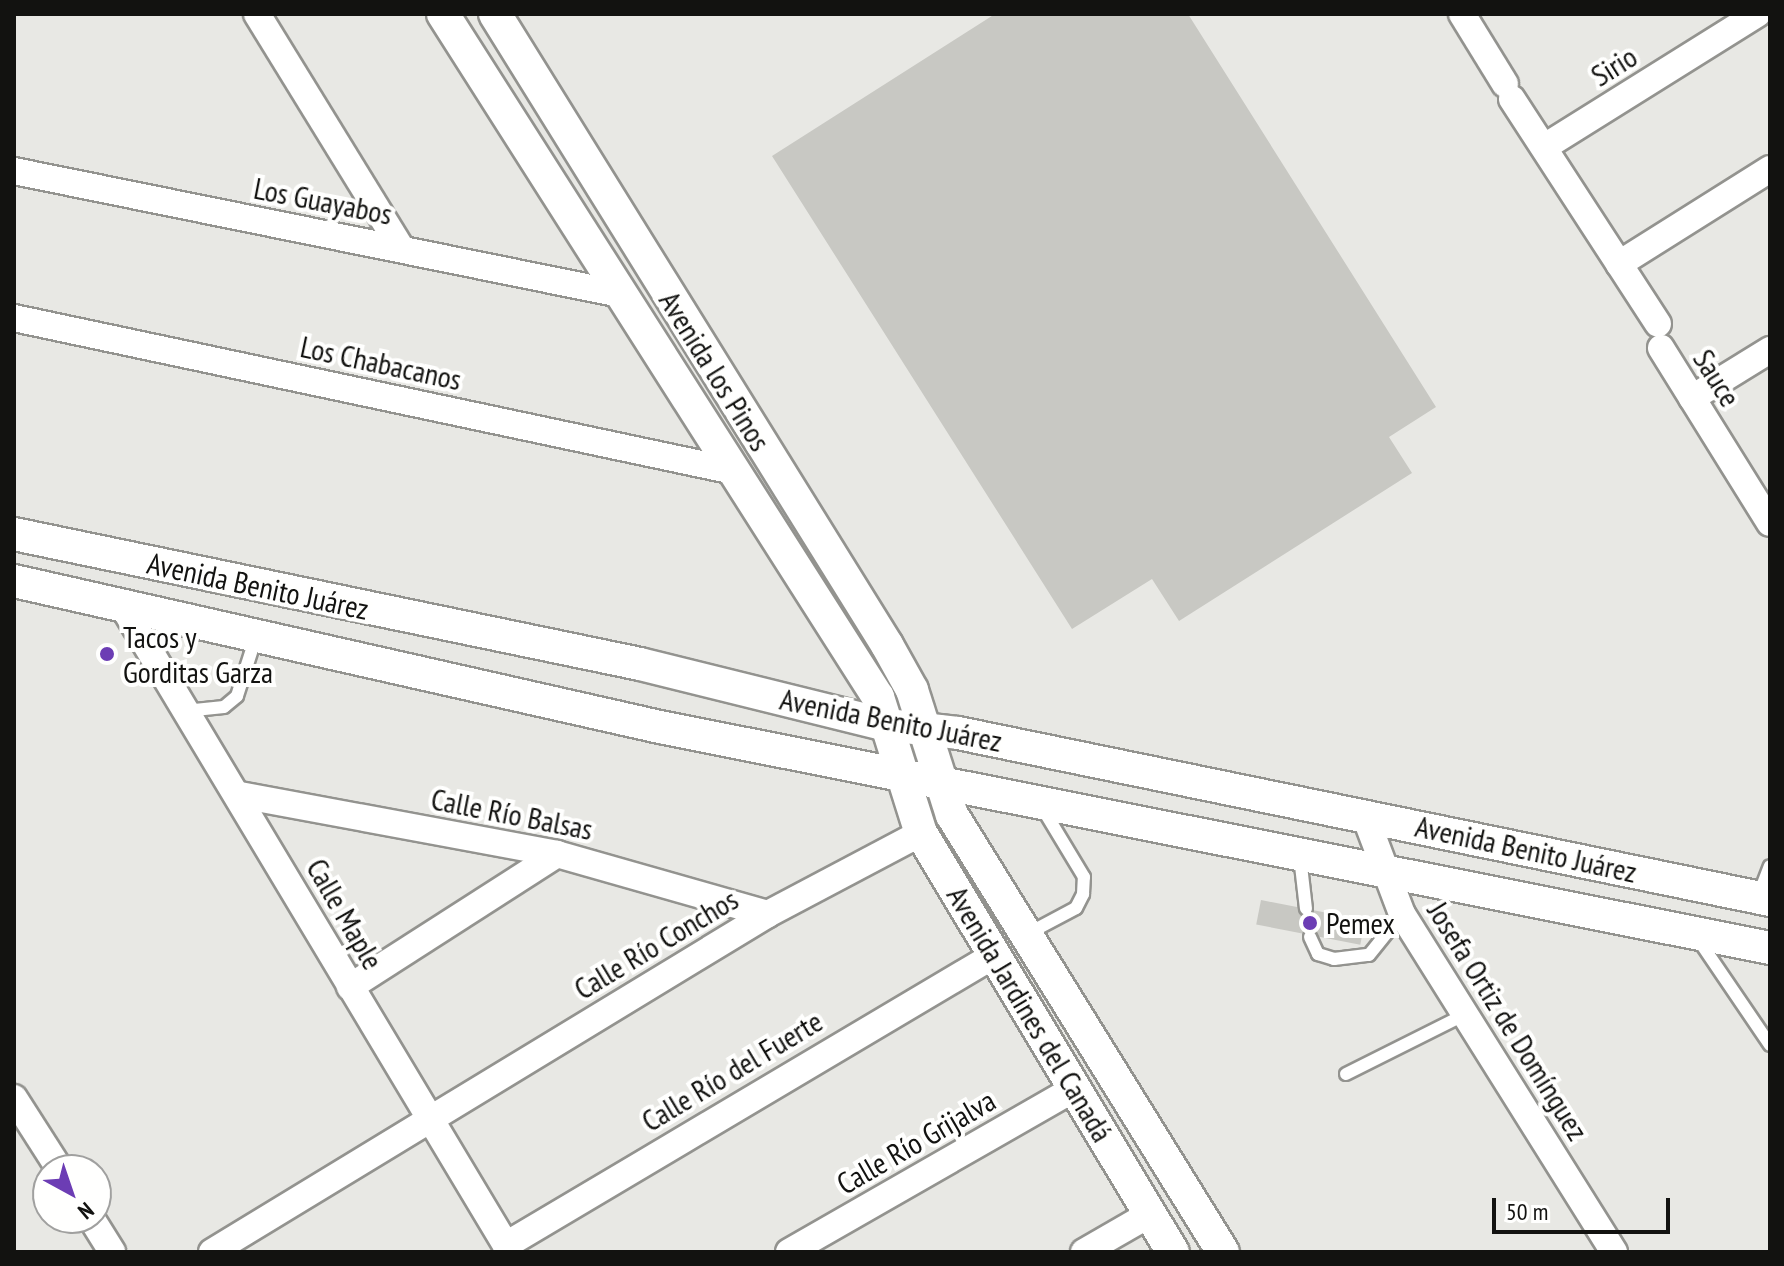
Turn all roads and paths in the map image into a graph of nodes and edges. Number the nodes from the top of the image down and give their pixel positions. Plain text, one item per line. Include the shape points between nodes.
1 (257, 14) edge
2 (443, 14) edge
3 (495, 14) edge
4 (1463, 14) edge
5 (1757, 14) edge
6 (1546, 146) junction
7 (1770, 169) edge
8 (14, 171) edge
9 (401, 248) junction
10 (1619, 264) junction
11 (620, 294) junction
12 (14, 318) edge
13 (1770, 350) edge
14 (1692, 398) junction
15 (734, 471) junction
16 (1770, 523) edge
17 (14, 534) edge
18 (14, 581) edge
19 (124, 608) junction
20 (255, 640) junction
21 (185, 711) junction
22 (887, 725) junction
23 (927, 731) junction
24 (896, 772) junction
25 (938, 778) junction
26 (240, 795) junction
27 (1036, 796) junction
28 (1365, 816) junction
29 (921, 833) junction
30 (1299, 850) junction
31 (557, 854) junction
32 (1770, 866) edge
33 (1386, 868) junction
34 (1764, 898) edge
35 (1306, 909) dead end
36 (768, 914) junction
37 (1402, 914) junction
38 (1693, 932) junction
39 (1026, 935) junction
40 (1310, 937) dead end
41 (1770, 948) edge
42 (993, 956) junction
43 (350, 987) junction
44 (1466, 1014) junction
45 (1770, 1045) edge
46 (1346, 1074) dead end
47 (1074, 1089) junction
48 (14, 1098) edge
49 (430, 1119) junction
50 (50, 1154) edge
51 (1150, 1214) junction
52 (101, 1234) edge
53 (508, 1248) edge
54 (112, 1252) edge
55 (212, 1252) edge
56 (789, 1252) edge
57 (1084, 1252) edge
58 (1173, 1252) edge
59 (1223, 1252) edge
60 (1614, 1252) edge

1 - 9 street
2 - 11 street, Avenida los Pinos
3 - 23 street, Avenida los Pinos via 887,645
4 - 6 street, Sauce
5 - 6 street, Sirio
6 - 10 street, Sauce
7 - 10 street
8 - 9 street, Los Guayabos
9 - 11 street, Los Guayabos
10 - 14 street, Sauce
11 - 15 street, Avenida los Pinos
12 - 15 street, Los Chabacanos
13 - 14 street
14 - 16 street, Sauce
15 - 22 street, Avenida los Pinos via 878,697
17 - 22 street, Avenida Benito Juárez via 640,664
18 - 19 street, Avenida Benito Juárez
19 - 20 street, Avenida Benito Juárez
19 - 21 street, Calle Maple
20 - 21 lane via 237,696 224,707
20 - 24 street, Avenida Benito Juárez
21 - 26 street, Calle Maple
22 - 23 street, Avenida Benito Juárez
22 - 24 street, Avenida Jardines del Canadá
23 - 25 street, Avenida los Pinos
23 - 28 street, Avenida Benito Juárez
24 - 25 street, Avenida Benito Juárez
24 - 29 street, Avenida Jardines del Canadá
25 - 27 street, Avenida Benito Juárez
25 - 39 street, Avenida Jardines del Canadá via 952,815
26 - 31 street, Calle Río Balsas
26 - 43 street, Calle Maple
27 - 30 street, Avenida Benito Juárez
27 - 39 lane via 1084,877 1083,894 1076,908
28 - 33 street, Josefa Ortiz de Domínguez
28 - 34 street, Avenida Benito Juárez
29 - 36 street, Calle Río Conchos
29 - 42 street, Avenida Jardines del Canadá
30 - 33 street, Avenida Benito Juárez
30 - 35 lane
31 - 36 street, Calle Río Balsas
31 - 43 street
32 - 34 lane
33 - 37 street, Josefa Ortiz de Domínguez
33 - 38 street, Avenida Benito Juárez
36 - 49 street, Calle Río Conchos
37 - 40 lane via 1369,955 1334,959 1318,954
37 - 44 street, Josefa Ortiz de Domínguez
38 - 41 street, Avenida Benito Juárez
38 - 45 lane
39 - 59 street, Avenida Jardines del Canadá
42 - 47 street, Avenida Jardines del Canadá
42 - 53 street, Calle Río del Fuerte
43 - 49 street, Calle Maple
44 - 46 lane
44 - 60 street, Josefa Ortiz de Domínguez
47 - 51 street, Avenida Jardines del Canadá
47 - 56 street, Calle Río Grijalva
48 - 50 street
49 - 53 street, Calle Maple
49 - 55 street, Calle Río Conchos
51 - 57 street
51 - 58 street, Avenida Jardines del Canadá
52 - 54 street

